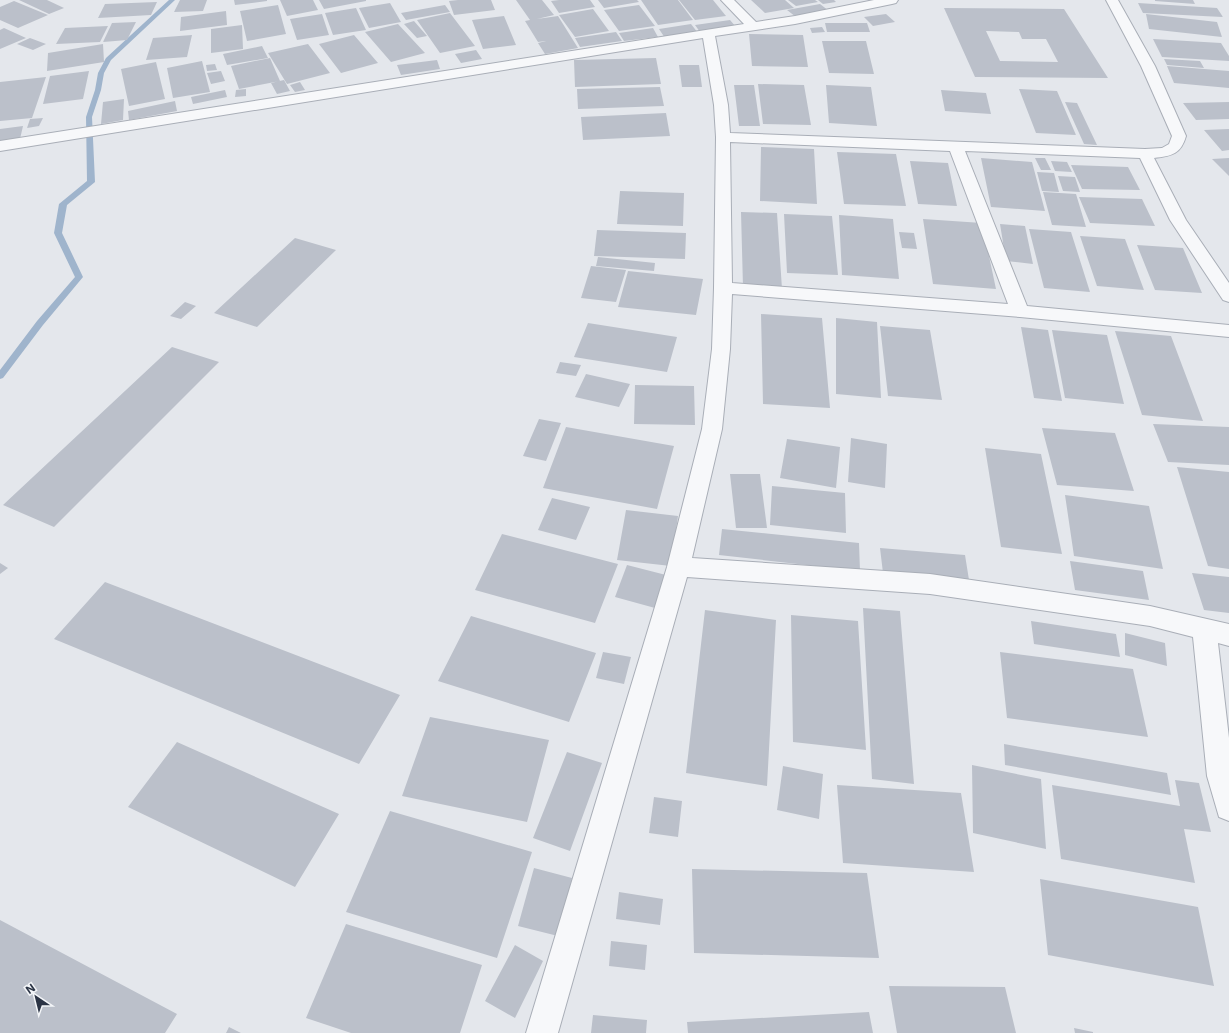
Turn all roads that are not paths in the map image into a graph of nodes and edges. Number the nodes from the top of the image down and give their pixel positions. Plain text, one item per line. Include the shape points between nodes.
1 (727, 0) edge
2 (892, 0) edge
3 (1112, 0) edge
4 (753, 26) junction
5 (708, 33) junction
6 (723, 137) junction
7 (16, 144) junction
8 (0, 146) edge
9 (956, 147) junction
10 (1145, 154) junction
11 (0, 156) edge
12 (723, 288) junction
13 (1229, 296) edge
14 (1020, 311) junction
15 (1229, 331) edge
16 (678, 567) junction
17 (1204, 628) junction
18 (1229, 635) edge
19 (1229, 807) edge
20 (542, 1033) edge

1 - 4 street
2 - 4 street
3 - 10 street via 1148,66 1179,136 1176,146 1166,152
4 - 5 street
5 - 6 street via 721,105
5 - 7 street
6 - 9 street
6 - 12 street
7 - 8 street
7 - 11 street
9 - 10 street
9 - 14 street
10 - 13 street via 1178,220
12 - 14 street
12 - 16 street via 721,349 712,429
14 - 15 street
16 - 17 street via 930,584 1150,616
16 - 20 street
17 - 18 street
17 - 19 street via 1220,776

